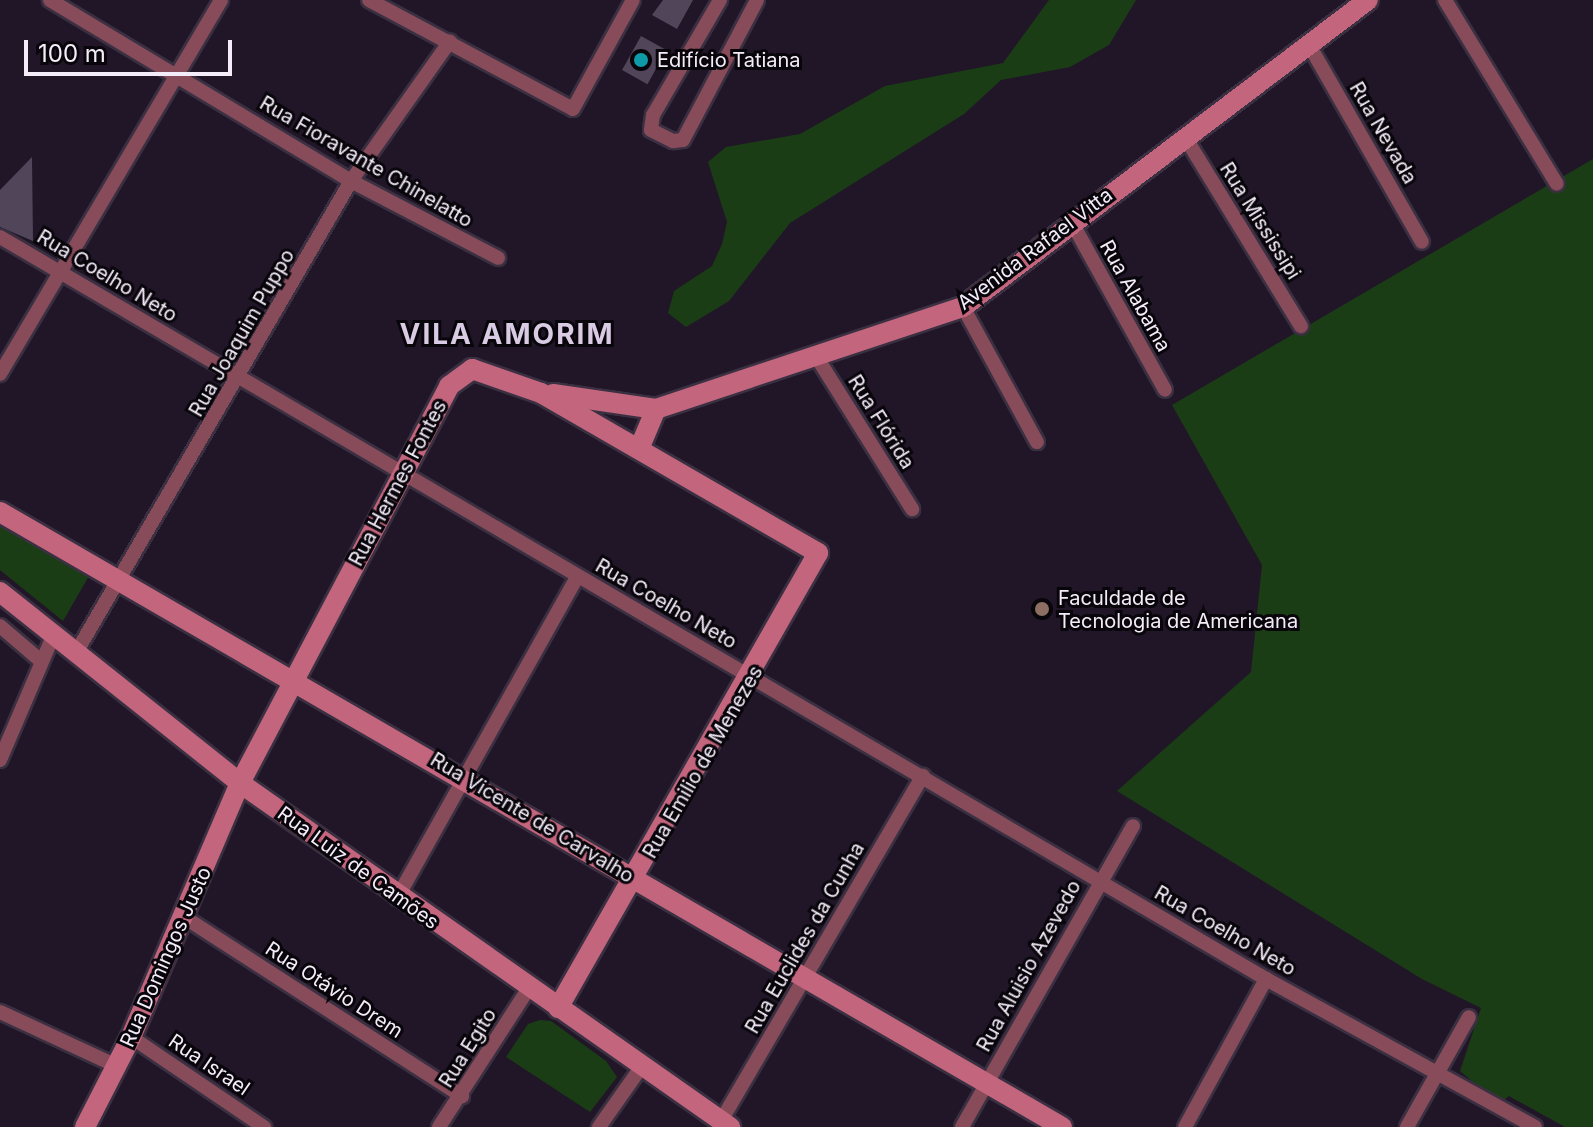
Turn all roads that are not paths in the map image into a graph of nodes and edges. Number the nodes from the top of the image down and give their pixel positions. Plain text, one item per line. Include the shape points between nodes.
1 (50, 0) edge
2 (221, 0) edge
3 (633, 0) edge
4 (720, 0) edge
5 (757, 0) edge
6 (1368, 0) edge
7 (1445, 0) edge
8 (377, 2) edge
9 (450, 41) junction
10 (1308, 43) junction
11 (177, 75) junction
12 (1185, 137) junction
13 (351, 181) junction
14 (1557, 184) dead end
15 (1071, 221) junction
16 (0, 237) edge
17 (1422, 242) dead end
18 (498, 258) dead end
19 (62, 272) junction
20 (963, 307) junction
21 (1301, 326) dead end
22 (816, 356) junction
23 (0, 374) edge
24 (239, 379) junction
25 (1165, 390) dead end
26 (541, 393) junction
27 (656, 409) junction
28 (1037, 442) dead end
29 (639, 449) junction
30 (401, 476) junction
31 (912, 509) dead end
32 (0, 512) edge
33 (818, 553) joint
34 (578, 576) junction
35 (119, 580) junction
36 (0, 592) edge
37 (0, 626) edge
38 (54, 634) junction
39 (77, 651) junction
40 (41, 661) junction
41 (752, 676) junction
42 (296, 678) junction
43 (0, 760) edge
44 (923, 776) junction
45 (466, 778) junction
46 (240, 783) junction
47 (1133, 826) dead end
48 (636, 879) junction
49 (1101, 880) junction
50 (397, 898) junction
51 (184, 917) junction
52 (806, 978) junction
53 (1266, 979) junction
54 (529, 988) junction
55 (558, 1008) junction
56 (0, 1012) edge
57 (1469, 1017) dead end
58 (131, 1037) junction
59 (117, 1066) junction
60 (642, 1066) junction
61 (1439, 1072) junction
62 (987, 1083) junction
63 (462, 1096) junction
64 (255, 1124) edge
65 (726, 1124) edge
66 (85, 1127) edge
67 (439, 1127) edge
68 (599, 1127) edge
69 (962, 1127) edge
70 (1062, 1127) edge
71 (1185, 1127) edge
72 (1407, 1127) edge
73 (1535, 1127) edge

1 - 11 street, Rua Fioravante Chinelatto
2 - 11 street
3 - 9 street via 573,109
4 - 5 street via 653,115 651,130 673,141 683,140
6 - 10 main road, Avenida Rafael Vitta
7 - 14 street
8 - 9 street
9 - 13 street, Rua Joaquim Puppo
10 - 12 main road, Avenida Rafael Vitta
10 - 17 street, Rua Nevada
11 - 13 street, Rua Fioravante Chinelatto
11 - 19 street
12 - 15 main road, Avenida Rafael Vitta
12 - 21 street, Rua Mississipi
13 - 18 street, Rua Fioravante Chinelatto
13 - 24 street, Rua Joaquim Puppo
15 - 20 main road, Avenida Rafael Vitta
15 - 25 street, Rua Alabama
16 - 19 street, Rua Coelho Neto
19 - 23 street
19 - 24 street, Rua Coelho Neto
20 - 22 main road, Avenida Rafael Vitta
20 - 28 street
22 - 27 main road, Avenida Rafael Vitta
22 - 31 street, Rua Flórida
24 - 30 street, Rua Coelho Neto
24 - 35 street, Rua Joaquim Puppo
26 - 27 main road, Avenida Rafael Vitta
26 - 29 main road, Rua Hermes Fontes
26 - 30 main road, Rua Hermes Fontes via 484,370 465,371 449,386
27 - 29 main road
29 - 33 main road, Rua Hermes Fontes
30 - 34 street, Rua Coelho Neto
30 - 42 main road, Rua Hermes Fontes
32 - 35 main road, Rua Vicente de Carvalho
33 - 41 main road, Rua Emilio de Menezes
34 - 41 street, Rua Coelho Neto
34 - 45 street
35 - 39 street, Rua Joaquim Puppo
35 - 42 main road, Rua Vicente de Carvalho
36 - 38 main road, Rua Luiz de Camões
37 - 40 street
38 - 39 main road, Rua Luiz de Camões
38 - 40 street
39 - 46 main road, Rua Luiz de Camões
40 - 43 street
41 - 44 street, Rua Coelho Neto
41 - 48 main road, Rua Emilio de Menezes
42 - 45 main road, Rua Vicente de Carvalho
42 - 46 main road, Rua Hermes Fontes
44 - 49 street, Rua Coelho Neto
44 - 52 street, Rua Euclides da Cunha
45 - 48 main road, Rua Vicente de Carvalho
45 - 50 street
46 - 50 main road, Rua Luiz de Camões
46 - 51 main road, Rua Domingos Justo
47 - 49 street, Rua Aluisio Azevedo
48 - 52 main road, Rua Vicente de Carvalho
48 - 55 main road, Rua Emilio de Menezes
49 - 53 street, Rua Coelho Neto
49 - 62 street, Rua Aluisio Azevedo
50 - 54 main road, Rua Luiz de Camões
51 - 58 main road, Rua Domingos Justo
51 - 63 street, Rua Otávio Drem
52 - 62 main road, Rua Vicente de Carvalho
52 - 65 street, Rua Euclides da Cunha
53 - 61 street, Rua Coelho Neto
53 - 71 street
54 - 55 main road, Rua Luiz de Camões
54 - 63 street, Rua Egito
55 - 60 main road, Rua Luiz de Camões
56 - 59 street
57 - 61 street
58 - 59 main road, Rua Domingos Justo
58 - 64 street, Rua Israel
59 - 66 main road, Rua Domingos Justo
60 - 65 main road, Rua Luiz de Camões
60 - 68 street
61 - 72 street
61 - 73 street, Rua Coelho Neto
62 - 69 street, Rua Aluisio Azevedo
62 - 70 main road, Rua Vicente de Carvalho
63 - 67 street, Rua Egito

